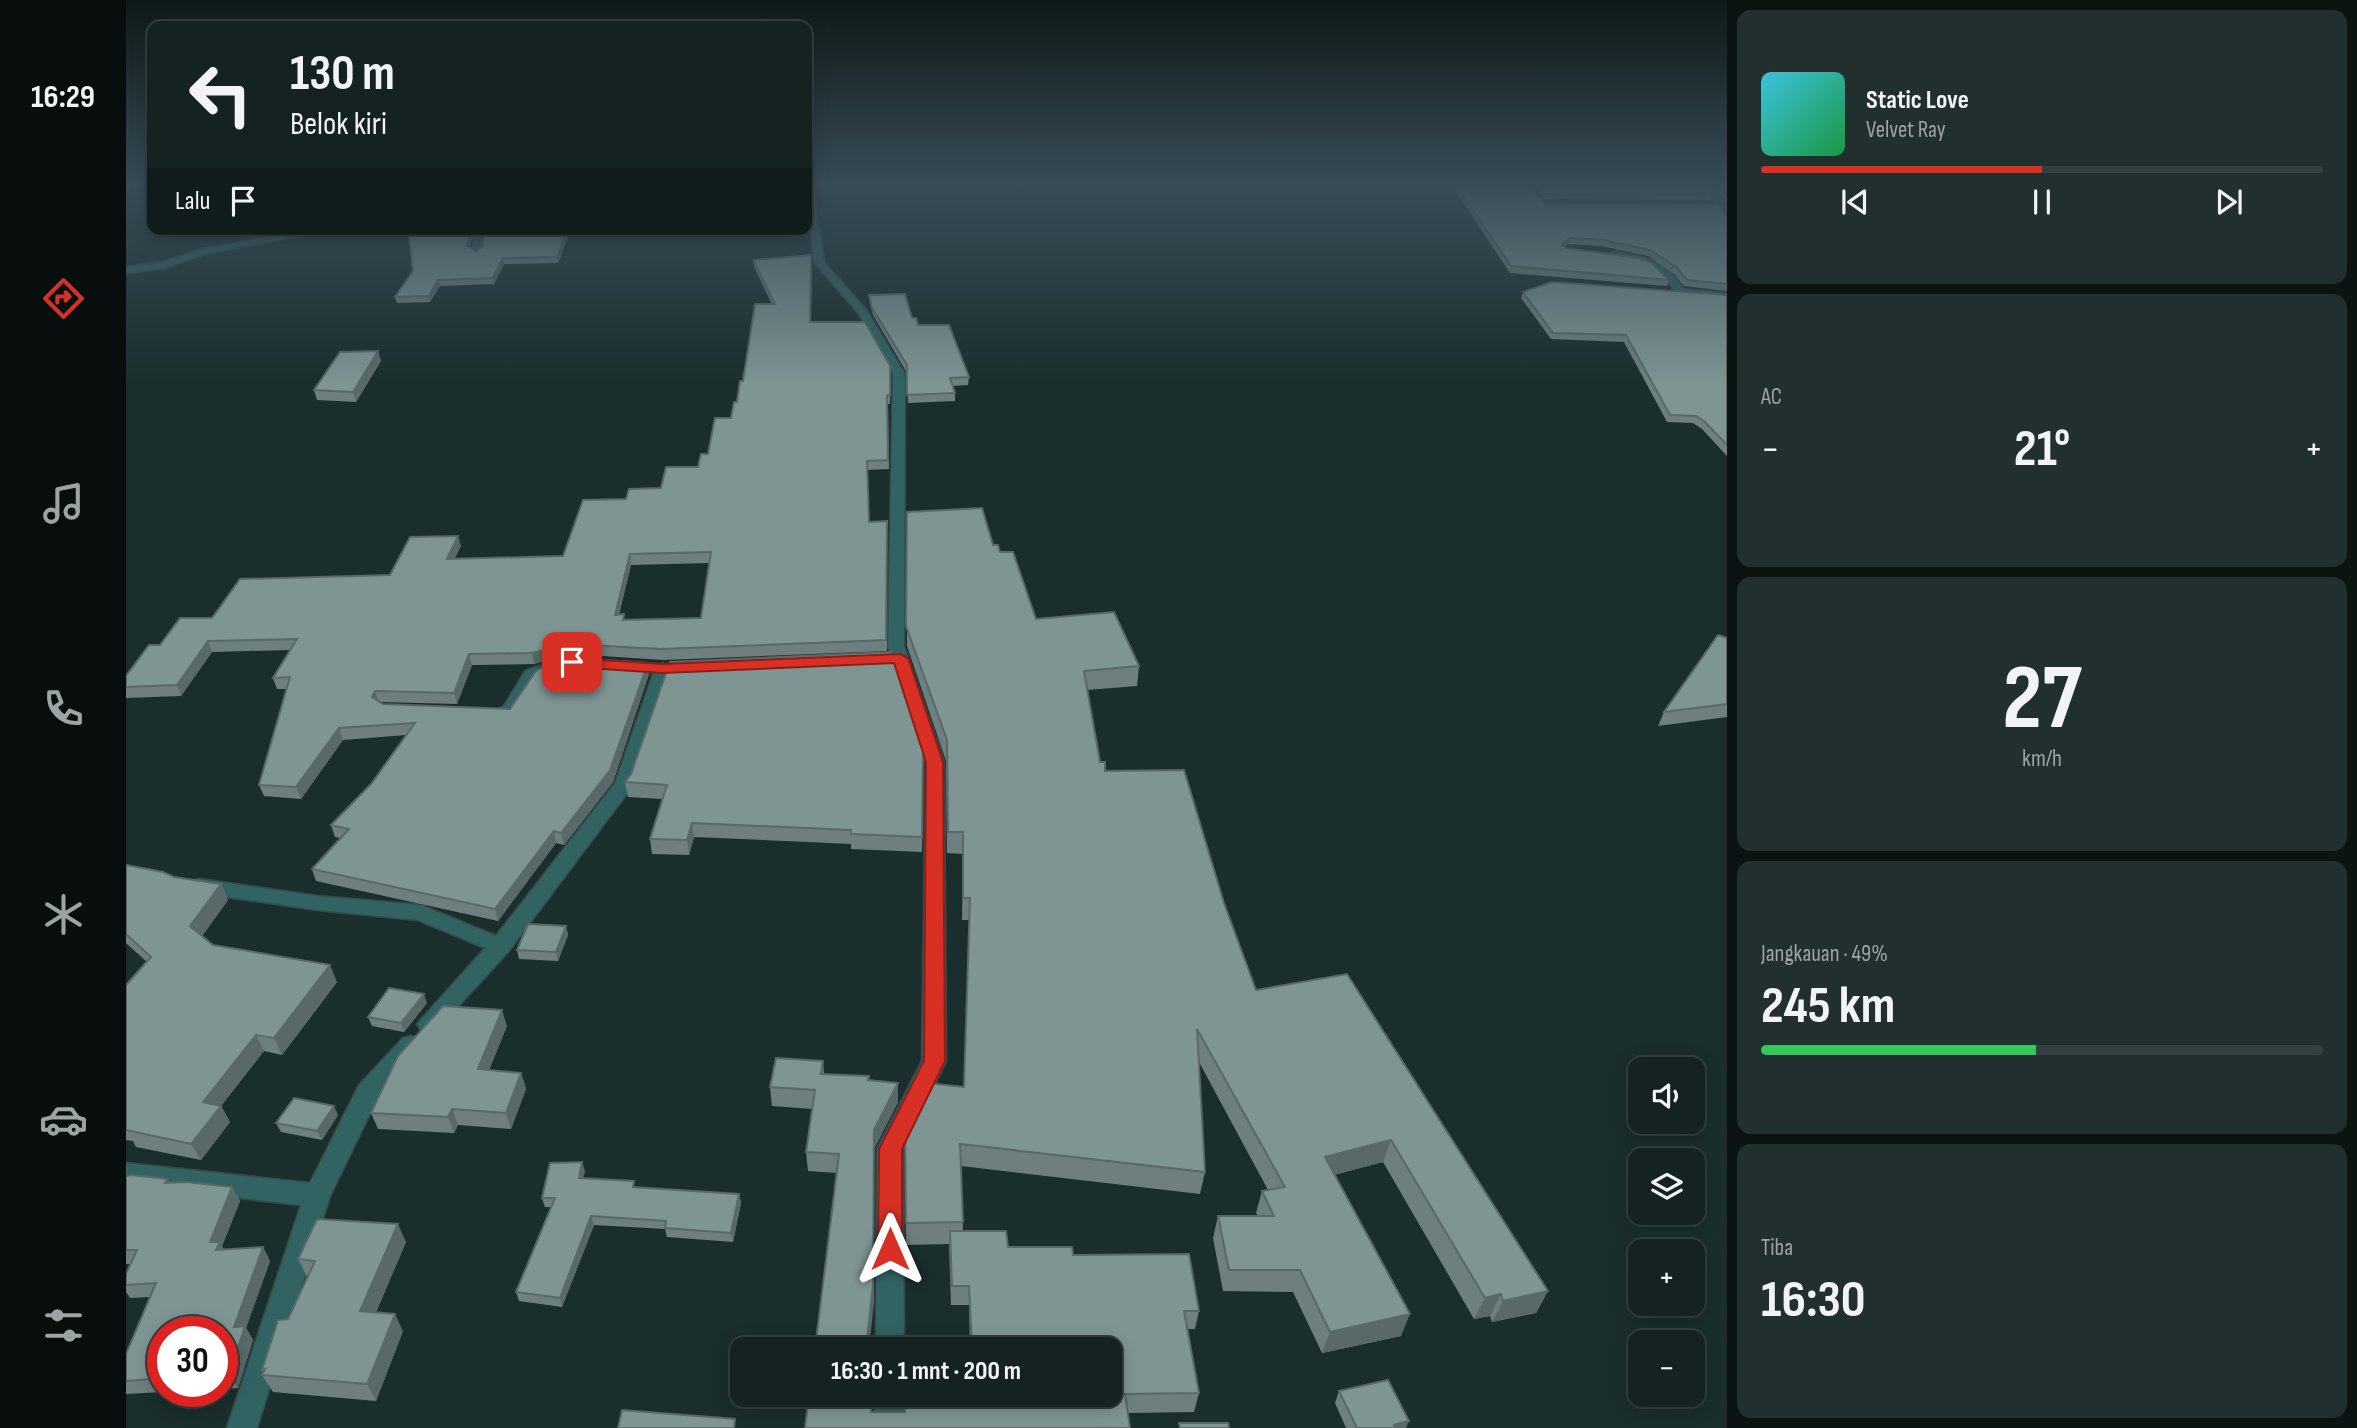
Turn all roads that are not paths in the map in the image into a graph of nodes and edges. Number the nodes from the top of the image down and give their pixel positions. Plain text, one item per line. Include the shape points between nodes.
1 (200, 253) edge
2 (819, 253) edge
3 (1606, 254) edge
4 (126, 270) edge
5 (1667, 291) edge
6 (1681, 292) junction
7 (1727, 296) edge
8 (572, 662) edge
9 (664, 668) dead end
10 (482, 712) edge
11 (182, 884) edge
12 (500, 946) junction
13 (126, 1174) edge
14 (317, 1195) junction
15 (890, 1337) edge
16 (890, 1407) edge
17 (242, 1428) edge
18 (890, 1428) edge

1 - 4 street via 165,265
2 - 15 street via 820,262 863,313 899,374 893,659 934,762 934,1061 890,1149
3 - 6 street via 1653,261
5 - 6 street
6 - 7 street
8 - 10 street via 531,675 510,710
9 - 12 street via 624,784
11 - 12 street via 421,913
12 - 14 street via 368,1092
13 - 14 street
14 - 17 street
16 - 18 street

